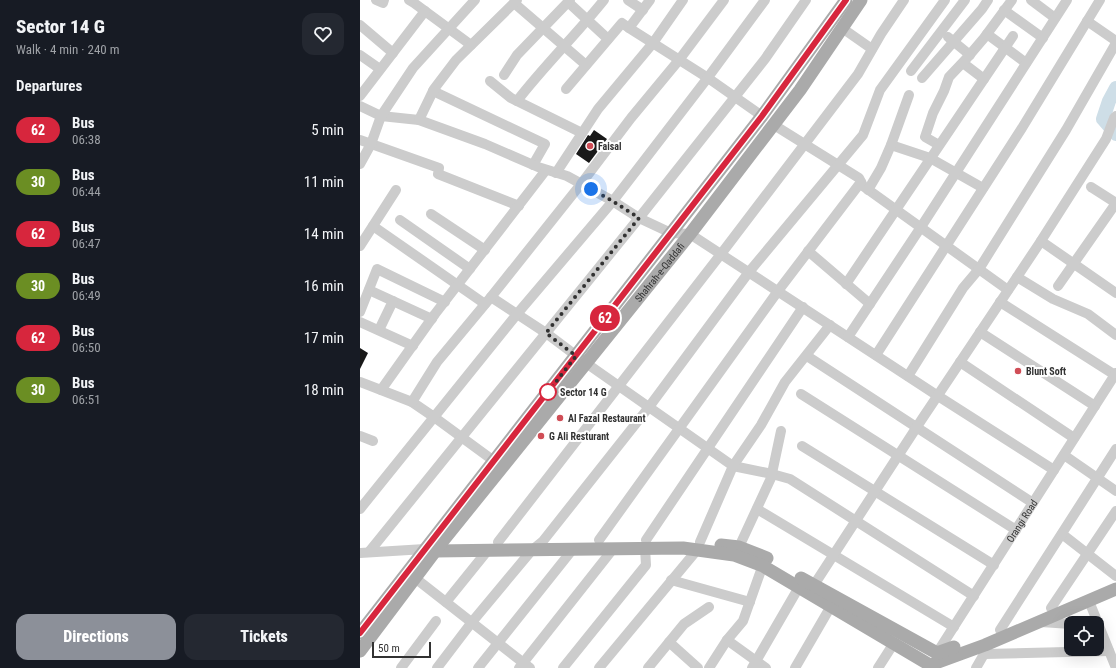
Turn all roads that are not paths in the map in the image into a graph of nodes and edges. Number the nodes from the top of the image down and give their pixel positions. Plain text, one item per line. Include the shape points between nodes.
1 (376, 0) edge
2 (384, 0) edge
3 (475, 0) edge
4 (604, 0) edge
5 (628, 0) edge
6 (650, 0) edge
7 (683, 0) edge
8 (724, 0) edge
9 (765, 0) edge
10 (806, 0) edge
11 (846, 0) edge
12 (862, 0) edge
13 (904, 0) edge
14 (945, 0) edge
15 (965, 0) edge
16 (988, 0) edge
17 (1012, 0) edge
18 (1031, 0) edge
19 (1067, 0) edge
20 (1100, 0) edge
21 (569, 1) edge
22 (516, 2) edge
23 (418, 4) edge
24 (643, 10) junction
25 (1004, 10) junction
26 (1055, 18) junction
27 (588, 20) junction
28 (1087, 21) junction
29 (360, 25) edge
30 (543, 28) junction
31 (629, 28) junction
32 (842, 28) junction
33 (449, 29) junction
34 (941, 32) junction
35 (987, 34) junction
36 (1013, 36) dead end
37 (1043, 38) junction
38 (608, 39) junction
39 (953, 42) junction
40 (1116, 42) edge
41 (653, 43) junction
42 (471, 45) junction
43 (564, 47) junction
44 (1005, 48) junction
45 (872, 49) junction
46 (393, 53) junction
47 (360, 55) edge
48 (970, 55) junction
49 (679, 60) junction
50 (963, 63) junction
51 (1026, 63) junction
52 (586, 65) junction
53 (380, 69) junction
54 (911, 71) dead end
55 (504, 75) dead end
56 (708, 78) junction
57 (922, 78) dead end
58 (984, 79) junction
59 (490, 81) dead end
60 (566, 89) dead end
61 (433, 91) junction
62 (909, 95) dead end
63 (360, 96) edge
64 (734, 98) junction
65 (518, 101) junction
66 (360, 106) edge
67 (381, 116) junction
68 (762, 116) junction
69 (1115, 117) edge
70 (419, 120) junction
71 (774, 124) junction
72 (582, 133) junction
73 (360, 140) edge
74 (371, 144) junction
75 (805, 144) junction
76 (891, 145) junction
77 (939, 145) junction
78 (930, 158) junction
79 (360, 164) edge
80 (838, 165) junction
81 (534, 166) junction
82 (551, 171) junction
83 (956, 173) junction
84 (861, 182) junction
85 (581, 184) junction
86 (1091, 187) dead end
87 (983, 188) junction
88 (396, 190) dead end
89 (868, 190) junction
90 (613, 201) junction
91 (1116, 203) edge
92 (519, 206) junction
93 (896, 209) junction
94 (431, 214) dead end
95 (639, 218) junction
96 (400, 220) dead end
97 (373, 226) junction
98 (921, 227) junction
99 (671, 233) junction
100 (690, 234) junction
101 (1041, 241) junction
102 (946, 245) junction
103 (360, 246) edge
104 (485, 250) junction
105 (808, 251) junction
106 (721, 254) junction
107 (1074, 264) junction
108 (470, 269) junction
109 (979, 269) junction
110 (749, 272) junction
111 (1017, 277) junction
112 (846, 284) junction
113 (458, 285) junction
114 (1058, 286) dead end
115 (369, 290) junction
116 (1008, 290) junction
117 (778, 291) junction
118 (1116, 293) edge
119 (393, 301) junction
120 (488, 301) junction
121 (445, 302) junction
122 (1000, 302) junction
123 (870, 304) junction
124 (803, 307) junction
125 (360, 312) edge
126 (517, 314) junction
127 (432, 319) junction
128 (360, 322) edge
129 (830, 325) junction
130 (379, 330) junction
131 (980, 332) junction
132 (546, 333) junction
133 (1116, 335) edge
134 (848, 337) junction
135 (413, 346) junction
136 (876, 355) junction
137 (807, 356) junction
138 (581, 359) junction
139 (960, 362) junction
140 (1115, 374) edge
141 (908, 376) junction
142 (360, 382) edge
143 (619, 386) junction
144 (381, 390) junction
145 (800, 394) dead end
146 (938, 396) junction
147 (412, 402) junction
148 (1095, 406) junction
149 (648, 407) junction
150 (434, 417) junction
151 (917, 427) junction
152 (679, 429) junction
153 (781, 431) dead end
154 (360, 436) edge
155 (462, 437) junction
156 (1074, 438) junction
157 (373, 441) dead end
158 (802, 446) dead end
159 (707, 448) junction
160 (1116, 449) edge
161 (1064, 455) junction
162 (898, 456) junction
163 (494, 461) junction
164 (733, 466) junction
165 (1054, 470) junction
166 (772, 474) junction
167 (1097, 479) junction
168 (875, 491) junction
169 (1116, 492) edge
170 (1033, 503) junction
171 (360, 509) edge
172 (757, 509) junction
173 (1116, 511) edge
174 (856, 521) junction
175 (1016, 530) junction
176 (1062, 534) junction
177 (599, 540) junction
178 (543, 541) junction
179 (498, 542) junction
180 (645, 544) junction
181 (698, 546) junction
182 (739, 547) junction
183 (434, 548) junction
184 (573, 549) junction
185 (613, 549) junction
186 (488, 550) junction
187 (532, 550) junction
188 (365, 553) edge
189 (1087, 554) junction
190 (834, 555) junction
191 (764, 562) junction
192 (994, 565) junction
193 (1116, 576) edge
194 (415, 578) junction
195 (671, 580) junction
196 (1116, 580) edge
197 (814, 585) junction
198 (799, 587) junction
199 (1116, 589) edge
200 (974, 596) junction
201 (1089, 601) junction
202 (446, 602) junction
203 (750, 602) junction
204 (831, 606) junction
205 (709, 607) dead end
206 (1051, 608) junction
207 (1094, 616) edge
208 (436, 621) dead end
209 (472, 622) junction
210 (1040, 622) junction
211 (1064, 624) edge
212 (954, 627) junction
213 (1000, 630) junction
214 (360, 633) edge
215 (727, 640) junction
216 (1104, 640) edge
217 (669, 642) junction
218 (991, 642) junction
219 (498, 643) junction
220 (894, 643) junction
221 (360, 651) edge
222 (1109, 651) junction
223 (937, 653) junction
224 (984, 654) junction
225 (754, 664) edge
226 (524, 666) edge
227 (929, 666) edge
228 (401, 668) edge
229 (437, 668) edge
230 (478, 668) edge
231 (563, 668) edge
232 (599, 668) edge
233 (648, 668) edge
234 (698, 668) edge
235 (709, 668) edge
236 (766, 668) edge
237 (795, 668) edge
238 (878, 668) edge
239 (976, 668) edge
240 (1116, 668) edge

1 - 2 street via 383,3
3 - 33 street
4 - 27 street
5 - 24 street
6 - 24 street
7 - 41 street
8 - 49 street
9 - 56 street
10 - 64 street via 766,59
11 - 68 main road, Shahrah-e-Qaddafi
12 - 32 main road, Shahrah-e-Qaddafi
13 - 45 street
14 - 80 street via 880,90 863,135
15 - 34 street
16 - 39 street
17 - 25 street
18 - 26 street
19 - 26 street
20 - 28 street
21 - 27 street
21 - 30 street
22 - 30 street
22 - 42 street
23 - 33 street
23 - 46 street
24 - 31 street
25 - 35 street
25 - 37 street
26 - 37 street
27 - 38 street
27 - 43 street
28 - 40 street
28 - 87 street
29 - 46 street
30 - 43 street
30 - 55 street via 517,55
31 - 38 street via 622,23
31 - 41 street
32 - 45 street
32 - 71 main road, Shahrah-e-Qaddafi
33 - 42 street
33 - 67 street via 413,68
34 - 39 street
34 - 54 street
35 - 44 street
35 - 48 street
36 - 44 street
37 - 51 street
38 - 52 street
39 - 48 street
39 - 57 street
40 - 109 street via 1066,130
41 - 49 street
41 - 72 street via 598,109
42 - 61 street via 456,60
43 - 52 street
43 - 65 street
44 - 51 street
44 - 58 street
45 - 75 street via 858,74
46 - 53 street
47 - 53 street
48 - 50 street
49 - 56 street
49 - 85 street
50 - 58 street
50 - 77 street via 948,77 924,137
51 - 83 street
52 - 60 street
53 - 63 street
56 - 64 street
56 - 90 street
58 - 77 street
59 - 65 street
61 - 70 street
61 - 81 street via 545,144
62 - 76 street
64 - 68 street
64 - 95 street
65 - 72 street
66 - 67 street
67 - 70 street
67 - 74 street
68 - 99 main road, Shahrah-e-Qaddafi
69 - 101 street via 1106,139
70 - 81 street via 485,144
71 - 75 street
71 - 100 main road, Shahrah-e-Qaddafi
72 - 82 street
73 - 74 street
74 - 79 street
74 - 92 street via 439,168 438,174
75 - 80 street
75 - 106 street
76 - 78 street
76 - 89 street
77 - 78 street
78 - 83 street
78 - 93 street
80 - 84 street via 859,178
80 - 110 street
81 - 82 street
82 - 85 street
82 - 92 street
83 - 87 street
83 - 98 street
84 - 89 street
84 - 105 street
85 - 90 street
85 - 120 street
86 - 91 street
87 - 102 street
88 - 97 street
89 - 93 street
90 - 95 street
90 - 126 street
91 - 107 street
92 - 104 street
93 - 98 street
93 - 112 street
94 - 104 street
95 - 99 street
95 - 132 street
96 - 108 street
97 - 103 street
97 - 113 street
98 - 102 street
98 - 123 street
99 - 100 street
99 - 138 main road, Shahrah-e-Qaddafi
100 - 106 street
100 - 138 main road, Shahrah-e-Qaddafi
101 - 107 street
101 - 111 street
102 - 109 street
102 - 136 street
104 - 108 street
105 - 112 street
105 - 117 street
106 - 110 street
106 - 143 street
107 - 114 street
107 - 118 street
108 - 113 street
109 - 116 street
109 - 141 street via 963,288
110 - 117 street
110 - 149 street
111 - 116 street
111 - 133 street via 1053,299 1088,314
112 - 123 street
113 - 120 street
113 - 121 street
115 - 119 street
115 - 121 street via 377,269
115 - 125 street
116 - 122 street
117 - 124 street
117 - 152 street
119 - 127 street
119 - 130 street
120 - 126 street
120 - 147 street via 437,362
121 - 127 street
122 - 131 street
122 - 140 street
123 - 134 street
124 - 129 street
124 - 159 street
126 - 132 street
126 - 150 street
127 - 135 street
128 - 130 street
129 - 134 street
129 - 137 street
130 - 135 street
131 - 139 street
131 - 148 street
132 - 138 street
132 - 155 street
134 - 136 street
135 - 144 street
136 - 141 street
137 - 151 street
137 - 164 street via 786,382
138 - 143 street
138 - 163 main road, Shahrah-e-Qaddafi
138 - 183 main road, Shahrah-e-Qaddafi
139 - 146 street
139 - 156 street
140 - 148 street, Orangi Road
141 - 146 street
142 - 144 street
143 - 149 street
143 - 179 street
144 - 147 street
145 - 162 street
146 - 151 street
146 - 165 street
147 - 150 street
148 - 156 street, Orangi Road
149 - 152 street
149 - 178 street
150 - 155 street
150 - 171 street
151 - 162 street
151 - 170 street
152 - 159 street
152 - 177 street
153 - 166 street
154 - 157 street
155 - 163 street
155 - 188 street
156 - 161 street, Orangi Road
158 - 168 street
159 - 164 street
159 - 180 street
160 - 167 street
161 - 165 street, Orangi Road
161 - 167 street
162 - 168 street
162 - 175 street
163 - 183 main road, Shahrah-e-Qaddafi
164 - 166 street
164 - 181 street
165 - 170 street, Orangi Road
166 - 172 street
166 - 174 street via 790,479
167 - 169 street
167 - 176 street
168 - 174 street
168 - 192 street
170 - 175 street, Orangi Road
172 - 182 street
172 - 190 street
173 - 189 street
174 - 190 street
174 - 200 street
175 - 192 street, Orangi Road
176 - 189 street
176 - 213 street
177 - 178 main road
177 - 180 main road
178 - 179 main road
178 - 187 street
179 - 183 main road
180 - 181 main road via 680,539
180 - 185 main road
180 - 231 street via 646,566
181 - 182 main road
181 - 191 main road
181 - 195 street
182 - 191 main road
183 - 186 main road
183 - 188 street
183 - 194 main road, Shahrah-e-Qaddafi
183 - 214 main road, Shahrah-e-Qaddafi
184 - 185 main road
184 - 187 main road
184 - 219 street
185 - 226 street
186 - 187 main road
186 - 202 street
187 - 209 street
189 - 193 street
189 - 206 street
190 - 197 street
190 - 212 street
191 - 197 main road
191 - 198 main road
191 - 203 street
192 - 200 street, Orangi Road
194 - 202 street
194 - 221 main road, Shahrah-e-Qaddafi
195 - 203 street
195 - 232 street
196 - 206 main road
197 - 223 main road
198 - 204 main road
198 - 225 street
199 - 201 main road
200 - 212 street, Orangi Road
201 - 207 street
201 - 210 main road
202 - 209 street
203 - 215 street via 743,621
204 - 220 main road
204 - 237 street
205 - 217 street via 684,624
206 - 213 main road
208 - 228 street
209 - 219 street
209 - 229 street
210 - 211 street
210 - 218 main road
212 - 223 street, Orangi Road
213 - 223 main road
215 - 225 street
215 - 235 street
216 - 222 street
217 - 233 street
217 - 234 street
218 - 224 street
218 - 227 main road
219 - 226 street
219 - 230 street
220 - 227 main road
220 - 238 street
222 - 224 street
222 - 240 street
223 - 227 main road, Orangi Road
224 - 239 street
225 - 236 street

